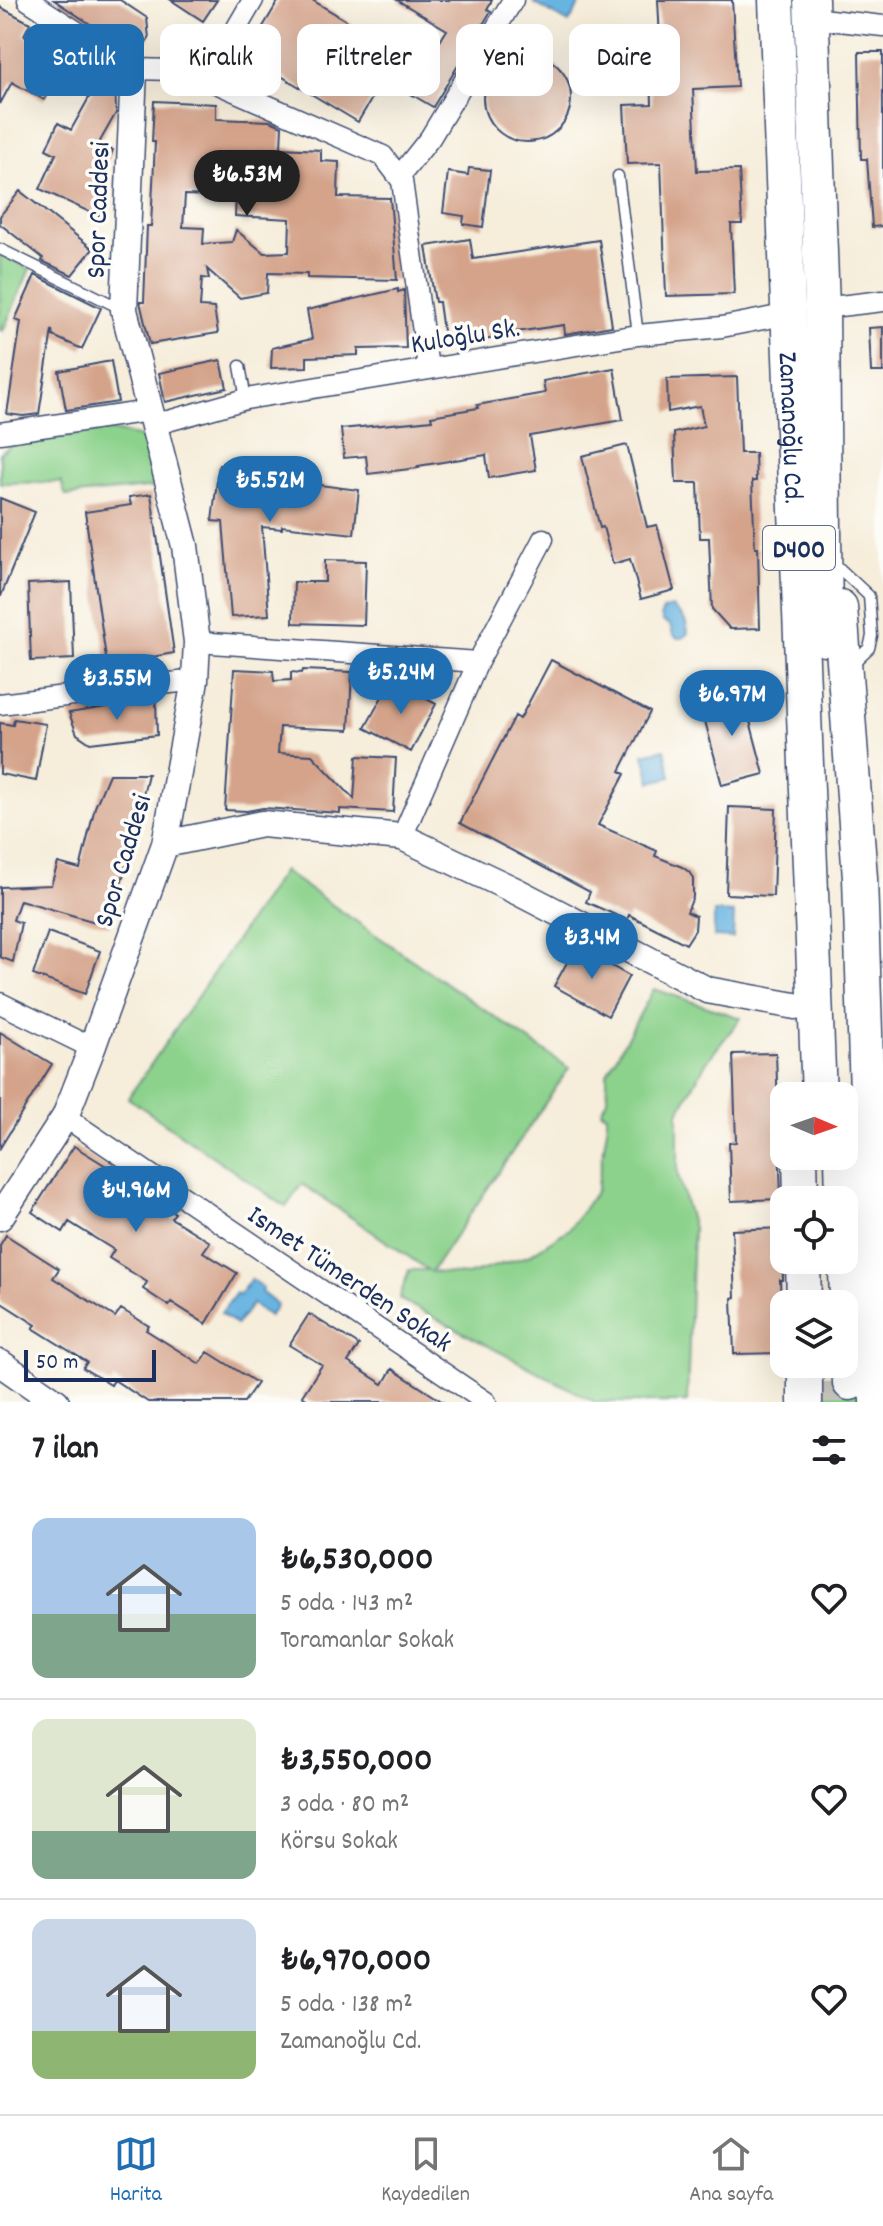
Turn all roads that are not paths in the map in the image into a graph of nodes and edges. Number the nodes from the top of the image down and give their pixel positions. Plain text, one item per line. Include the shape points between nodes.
1 (28, 0) edge
2 (253, 0) edge
3 (513, 0) edge
4 (776, 0) edge
5 (811, 9) edge
6 (65, 24) edge
7 (239, 24) edge
8 (883, 26) edge
9 (133, 96) edge
10 (246, 96) edge
11 (618, 176) dead end
12 (399, 177) junction
13 (0, 249) edge
14 (883, 301) edge
15 (124, 310) junction
16 (806, 311) junction
17 (638, 335) junction
18 (240, 366) dead end
19 (428, 368) junction
20 (246, 399) junction
21 (151, 417) junction
22 (0, 433) edge
23 (824, 504) junction
24 (543, 539) dead end
25 (799, 541) junction
26 (197, 642) junction
27 (478, 662) junction
28 (195, 680) junction
29 (0, 704) edge
30 (402, 837) junction
31 (165, 844) junction
32 (0, 1003) edge
33 (795, 1006) junction
34 (92, 1048) junction
35 (798, 1082) edge
36 (818, 1082) edge
37 (839, 1082) edge
38 (65, 1117) junction
39 (0, 1217) edge
40 (840, 1274) edge
41 (0, 1363) edge
42 (832, 1383) edge
43 (56, 1402) edge
44 (486, 1402) edge

1 - 6 street
2 - 7 street
3 - 12 street via 430,138
4 - 16 highway, Zamanoğlu Cd. / D400
5 - 8 street
5 - 16 highway, Zamanoğlu Cd. / D400
9 - 15 street, Spor Caddesi
10 - 12 street via 383,156
11 - 17 lane
12 - 19 street
13 - 15 lane
14 - 16 street, Kuloğlu Sk.
15 - 21 street, Spor Caddesi
16 - 17 street, Kuloğlu Sk.
16 - 23 highway, Zamanoğlu Cd. / D400
16 - 25 highway, Zamanoğlu Cd. / D400
17 - 19 street, Kuloğlu Sk.
18 - 20 lane
19 - 20 street, Kuloğlu Sk.
20 - 21 street, Kuloğlu Sk. via 168,421
21 - 22 street, Kuloğlu Sk.
21 - 26 street, Spor Caddesi via 185,546
23 - 37 highway, Zamanoğlu Cd. / D400
23 - 42 highway via 838,567 860,878
24 - 27 street
25 - 33 highway via 789,669
25 - 36 highway, Zamanoğlu Cd. / D400
26 - 27 street
26 - 28 street, Spor Caddesi
27 - 30 street
28 - 29 street
28 - 31 street, Spor Caddesi
30 - 31 street via 262,824
30 - 33 street via 707,990
31 - 34 street, Spor Caddesi
32 - 34 street
33 - 35 highway
34 - 38 street, Spor Caddesi
38 - 39 street, Spor Caddesi
38 - 44 street, Ismet Tümerden Sokak
40 - 42 highway
41 - 43 street

